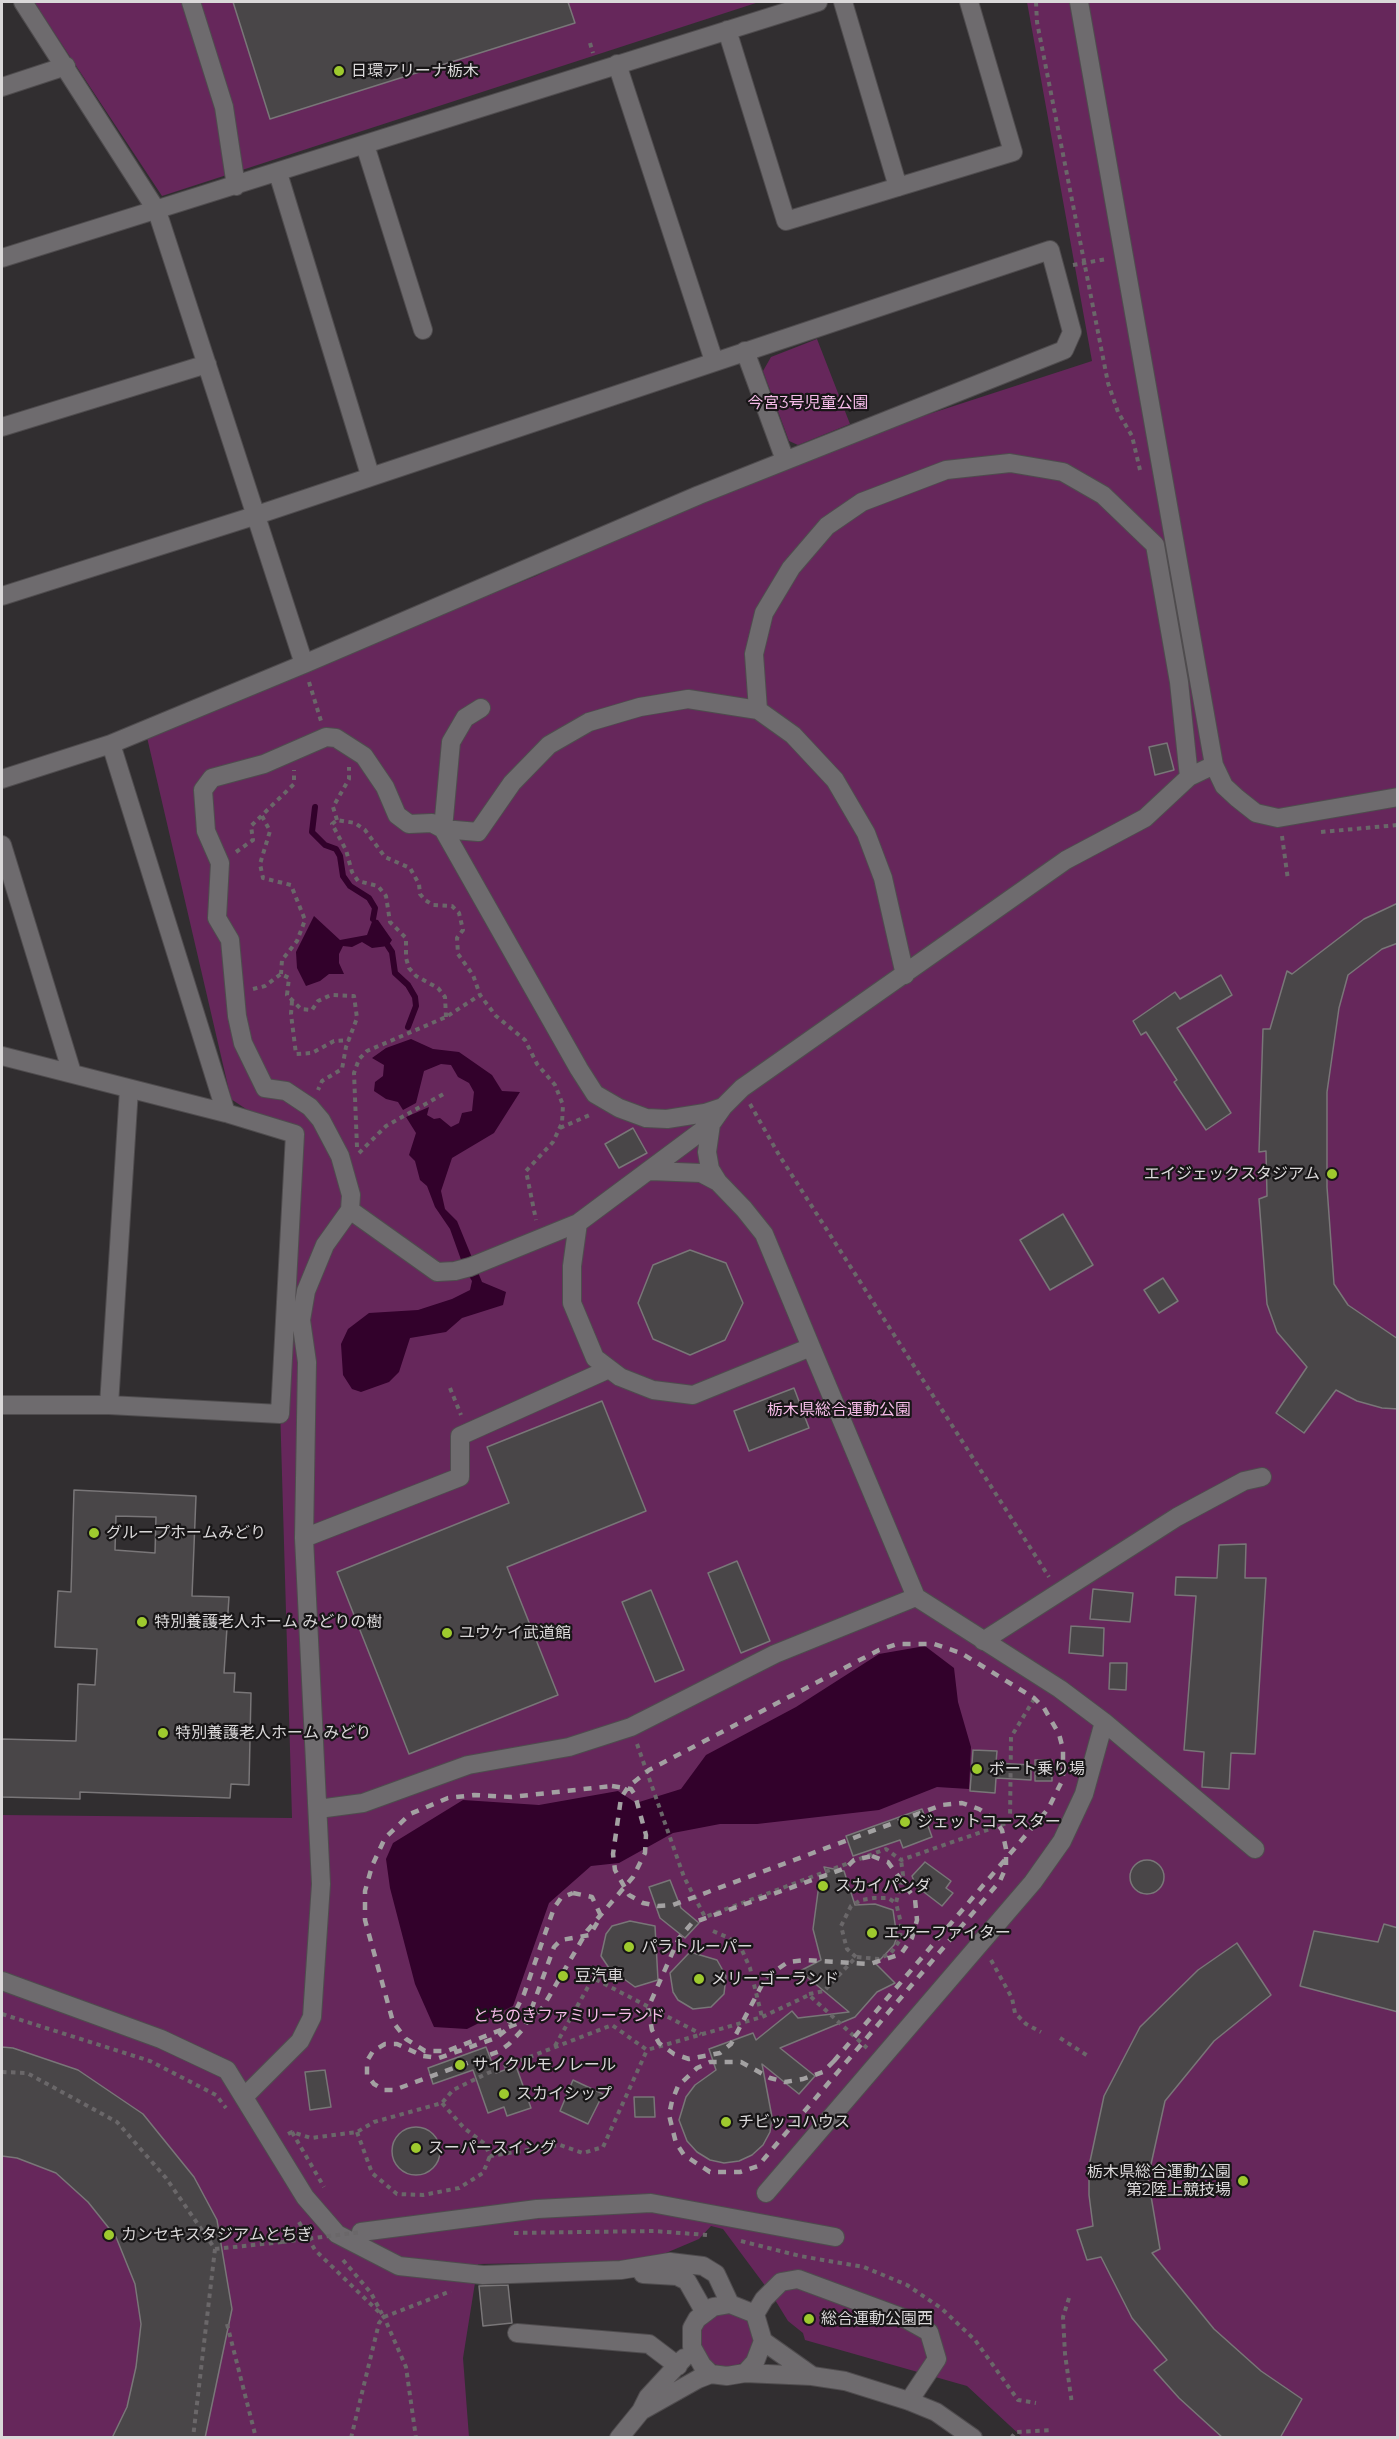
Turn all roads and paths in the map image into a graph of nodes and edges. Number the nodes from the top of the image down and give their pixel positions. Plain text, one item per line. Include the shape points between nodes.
1 (23, 2) edge
2 (191, 2) edge
3 (818, 2) edge
4 (843, 2) edge
5 (969, 2) edge
6 (1036, 2) edge
7 (1079, 2) edge
8 (727, 30) junction
9 (590, 43) dead end
10 (594, 55) dead end
11 (617, 64) junction
12 (66, 66) junction
13 (2, 87) edge
14 (365, 145) junction
15 (278, 173) junction
16 (236, 186) junction
17 (898, 187) junction
18 (157, 211) junction
19 (2, 258) edge
20 (1113, 258) dead end
21 (1083, 263) junction
22 (423, 330) dead end
23 (745, 351) junction
24 (714, 361) junction
25 (207, 364) junction
26 (2, 427) edge
27 (785, 460) junction
28 (370, 475) junction
29 (1141, 475) dead end
30 (254, 516) junction
31 (2, 596) edge
32 (304, 664) junction
33 (481, 708) dead end
34 (758, 710) junction
35 (326, 737) junction
36 (347, 743) junction
37 (111, 744) junction
38 (287, 756) junction
39 (1214, 765) junction
40 (1189, 777) junction
41 (2, 779) edge
42 (1398, 796) edge
43 (262, 816) junction
44 (1280, 818) junction
45 (337, 820) junction
46 (443, 829) junction
47 (2, 845) edge
48 (220, 863) junction
49 (1288, 880) dead end
50 (281, 974) junction
51 (905, 975) junction
52 (480, 995) junction
53 (292, 1001) junction
54 (236, 1008) junction
55 (446, 1017) junction
56 (349, 1040) junction
57 (2, 1056) edge
58 (72, 1073) junction
59 (129, 1089) junction
60 (742, 1089) junction
61 (447, 1092) dead end
62 (612, 1104) junction
63 (310, 1107) junction
64 (723, 1107) junction
65 (226, 1113) junction
66 (711, 1124) junction
67 (559, 1128) junction
68 (651, 1171) junction
69 (718, 1182) junction
70 (350, 1210) junction
71 (578, 1223) junction
72 (540, 1239) junction
73 (810, 1347) junction
74 (609, 1369) junction
75 (450, 1388) dead end
76 (2, 1405) edge
77 (109, 1405) junction
78 (468, 1432) junction
79 (1262, 1476) dead end
80 (304, 1538) junction
81 (1059, 1592) junction
82 (916, 1597) junction
83 (983, 1641) junction
84 (1046, 1680) junction
85 (1104, 1722) junction
86 (631, 1727) junction
87 (318, 1809) junction
88 (1255, 1849) dead end
89 (901, 1860) junction
90 (896, 1903) junction
91 (713, 1931) dead end
92 (976, 1949) junction
93 (856, 1957) junction
94 (2, 1981) edge
95 (809, 1995) junction
96 (2, 2014) edge
97 (762, 2017) junction
98 (1041, 2032) dead end
99 (702, 2034) junction
100 (1060, 2038) dead end
101 (554, 2046) junction
102 (647, 2050) junction
103 (1088, 2056) dead end
104 (881, 2061) junction
105 (2, 2072) edge
106 (244, 2097) junction
107 (442, 2103) junction
108 (230, 2114) dead end
109 (292, 2132) junction
110 (357, 2132) junction
111 (284, 2137) dead end
112 (490, 2156) junction
113 (327, 2192) dead end
114 (766, 2193) dead end
115 (294, 2212) dead end
116 (361, 2232) joint
117 (835, 2237) dead end
118 (215, 2249) junction
119 (621, 2270) junction
120 (483, 2275) junction
121 (1069, 2298) dead end
122 (730, 2304) junction
123 (704, 2311) junction
124 (755, 2314) junction
125 (384, 2317) junction
126 (227, 2324) dead end
127 (517, 2332) dead end
128 (763, 2341) junction
129 (692, 2346) junction
130 (678, 2366) junction
131 (745, 2373) junction
132 (711, 2374) junction
133 (812, 2376) junction
134 (909, 2401) junction
135 (1072, 2404) dead end
136 (640, 2411) junction
137 (1053, 2430) dead end
138 (194, 2438) edge
139 (256, 2438) edge
140 (351, 2438) edge
141 (417, 2438) edge
142 (619, 2438) edge
143 (973, 2438) edge
144 (1011, 2438) edge

1 - 12 street
2 - 16 street via 224,107
3 - 8 street
4 - 17 street
5 - 17 street via 1013,152
6 - 21 path
7 - 39 street
8 - 11 street
8 - 17 street via 786,221
9 - 10 path
11 - 14 street
11 - 24 street
12 - 13 street
12 - 18 street
14 - 15 street
14 - 22 street
15 - 16 street
15 - 28 street
16 - 18 street
18 - 19 street
18 - 25 street
20 - 21 path
21 - 29 path via 1108,383 1132,436
23 - 24 street
23 - 27 street
23 - 27 street via 1050,250 1072,332 1064,350
24 - 28 street
25 - 26 street
25 - 30 street
27 - 32 street
28 - 30 street
30 - 31 street
30 - 32 street
32 - 35 path
32 - 37 street
33 - 46 street via 465,718 451,742
34 - 40 street via 754,654 764,613 791,567 827,526 862,502 946,470 1010,463 1063,472 1103,495 1155,545 1179,682
34 - 46 street via 688,699 640,707 589,722 549,745 512,783 478,832
34 - 51 street via 793,735 835,780 866,833 883,878
35 - 36 street
35 - 38 street
36 - 45 path via 349,779 333,807
36 - 46 street via 374,769 397,815 409,824 432,823
37 - 41 street
37 - 65 street
38 - 43 path via 294,766 294,784
38 - 48 street via 212,778 203,790 206,831
39 - 40 street
39 - 44 street via 1224,786 1237,798 1256,813
40 - 51 street via 1145,818 1066,860
42 - 44 street
43 - 48 path via 251,826 253,840
43 - 50 path via 270,831 260,864 263,878 291,885 305,920 297,940 282,960
44 - 49 path
45 - 52 path via 355,823 385,857 410,868 425,900 433,905 452,906 459,914 463,930 457,938 458,954 473,975
45 - 55 path via 332,824 352,872 358,881 378,886 386,896 390,922 406,938 410,968 445,997
46 - 62 street via 579,1069 595,1094
47 - 58 street
48 - 54 street via 217,918 230,940
50 - 53 path via 289,978 287,995
50 - 54 path via 265,986 245,992
51 - 60 street
52 - 55 path
52 - 67 path via 496,1016 525,1040 537,1064 555,1085 563,1106
53 - 56 path via 296,1054 312,1053 334,1041
53 - 56 path via 301,1009 312,1010 318,1001 332,994 354,996 357,1018
54 - 63 street via 243,1043 265,1088 286,1091
55 - 61 path via 367,1051 359,1059 354,1073 357,1154 386,1126
56 - 63 path via 342,1069 322,1081
57 - 58 street
58 - 59 street
59 - 65 street
59 - 77 street
60 - 64 street
60 - 81 path via 779,1155
62 - 64 street via 646,1118 667,1119
62 - 67 path
63 - 70 street via 340,1156 351,1195
64 - 66 street
65 - 77 street via 294,1134 280,1414
66 - 68 street
66 - 69 street via 707,1152 710,1169
67 - 72 path via 553,1142 526,1171
68 - 69 street via 701,1173
68 - 71 street
69 - 73 street via 764,1234
70 - 72 street via 437,1272 455,1272
70 - 80 street via 325,1245 306,1291 301,1320 307,1362
71 - 72 street
71 - 74 street via 572,1304 595,1358
73 - 74 street via 693,1395 653,1390
73 - 82 street
74 - 78 street
75 - 78 path
76 - 77 street
78 - 80 street via 460,1436 460,1477
79 - 81 street via 1207,1500
80 - 87 street
81 - 83 street
82 - 83 street
82 - 86 street via 775,1654
83 - 84 street
84 - 85 street
84 - 89 path via 1011,1737 1010,1822
85 - 88 street
85 - 92 street via 1084,1794 1062,1841
86 - 87 street via 569,1747 468,1766 363,1803
86 - 89 path via 684,1877 705,1917 886,1849
87 - 106 street via 321,1884 312,2017 300,2041
89 - 90 path via 903,1875
90 - 93 path via 900,1940 891,1953 879,1959
90 - 93 path via 888,1898 874,1898 851,1905 841,1926 847,1949
91 - 97 path via 741,1948
92 - 98 path via 994,1962 1016,2013
92 - 104 street
93 - 95 path via 824,1991
94 - 106 street via 161,2039 227,2070
95 - 97 path
95 - 104 path
96 - 108 path via 150,2061 216,2095
97 - 99 path
99 - 101 path via 593,1978
99 - 102 path
100 - 103 path
101 - 102 path via 612,2025
101 - 107 path via 453,2090
102 - 112 path via 603,2147 583,2153 560,2145
104 - 114 street
105 - 118 path via 27,2073 117,2122 166,2178
106 - 120 street via 305,2197 337,2234 399,2266
107 - 110 path via 374,2122
107 - 112 path via 485,2144
109 - 110 path via 311,2138
109 - 111 path
109 - 113 path
110 - 112 path via 372,2173 397,2193 423,2195 459,2188 483,2174
115 - 125 path via 315,2250
116 - 117 street via 537,2209 651,2203
116 - 118 path, bridge
118 - 138 path
119 - 120 street
119 - 122 street via 670,2262 703,2266 716,2274
119 - 123 street via 677,2276 687,2281
120 - 125 path via 480,2280
121 - 135 path via 1063,2317
122 - 123 street
122 - 124 street
123 - 129 street via 692,2328
124 - 128 street
124 - 134 street via 781,2282 798,2279 906,2319 929,2332 938,2359
125 - 140 path via 379,2323
125 - 141 path via 406,2367
126 - 139 path
127 - 130 street via 649,2344
128 - 131 street via 755,2362
128 - 133 street
129 - 130 street
129 - 132 street
130 - 136 street
131 - 132 street
131 - 133 street
132 - 136 street
133 - 134 street via 844,2381
134 - 143 street via 936,2412
136 - 142 street
137 - 144 path via 1016,2432

